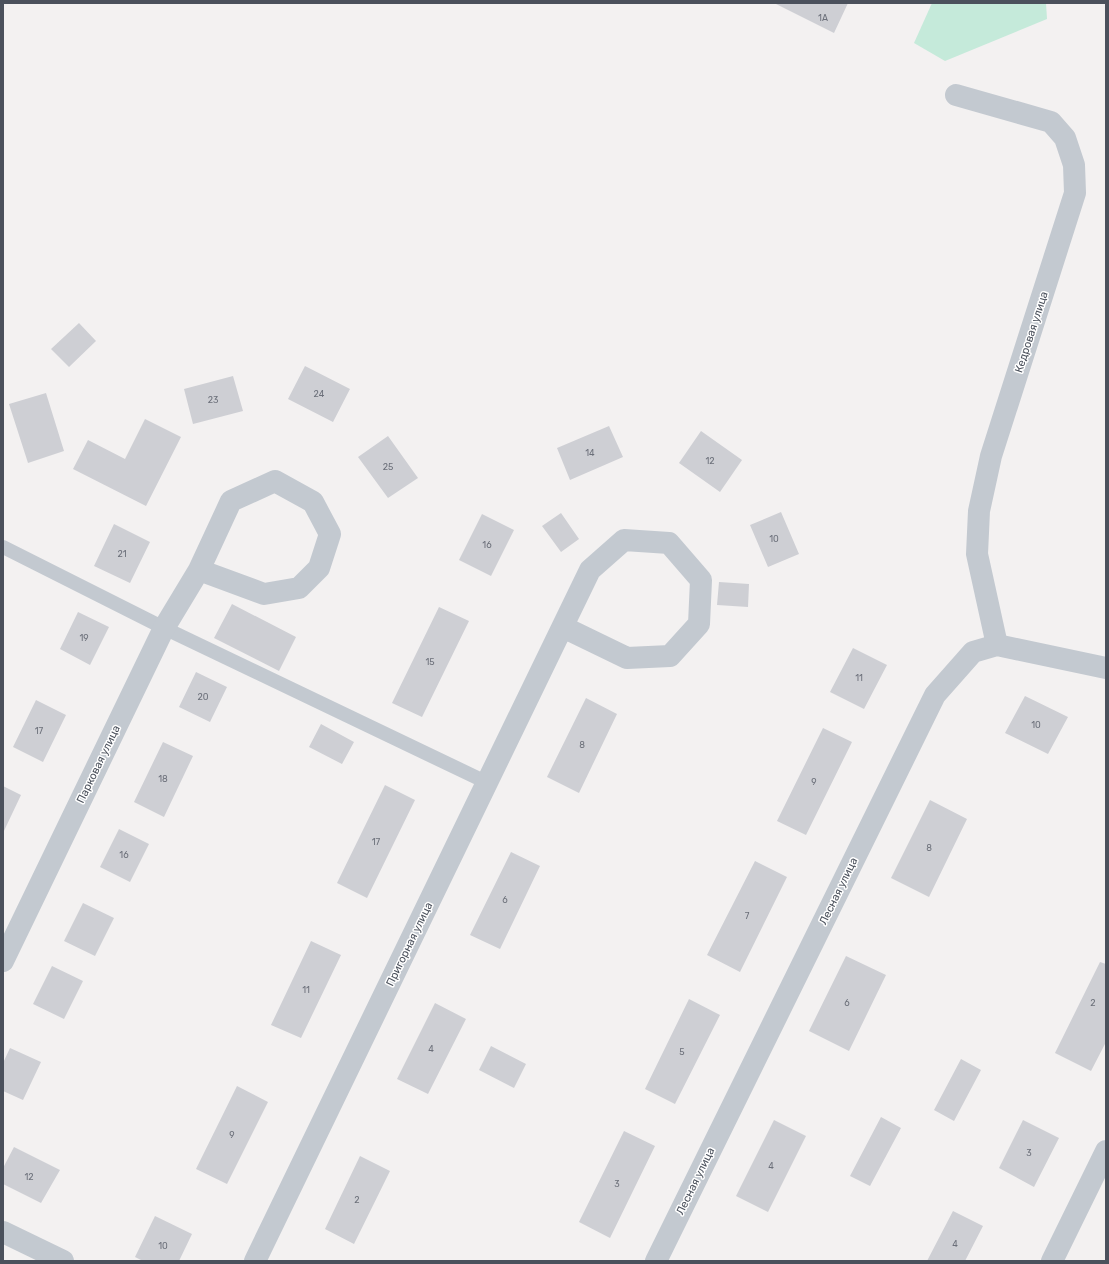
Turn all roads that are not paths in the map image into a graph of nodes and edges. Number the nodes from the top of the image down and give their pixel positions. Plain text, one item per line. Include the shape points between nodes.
1 (956, 95) dead end
2 (3, 547) edge
3 (199, 570) junction
4 (563, 627) junction
5 (164, 628) junction
6 (997, 645) junction
7 (1106, 668) edge
8 (488, 783) junction
9 (3, 961) edge
10 (1106, 1151) edge
11 (3, 1232) edge
12 (63, 1261) edge
13 (255, 1261) edge
14 (656, 1261) edge
15 (1052, 1261) edge

1 - 6 street, Кедровая улица via 1051,122 1065,138 1074,165 1075,193 991,456 979,511 977,554
2 - 5 lane
3 - 3 street, Парковая улица via 231,501 275,481 312,502 330,534 319,568 299,588 264,594
3 - 5 street, Парковая улица
4 - 4 street, Пригорная улица via 590,570 624,540 669,543 702,580 699,624 670,656 627,658
4 - 8 street, Пригорная улица
5 - 8 lane
5 - 9 street, Парковая улица
6 - 7 street, Лесная улица
6 - 14 street, Лесная улица via 973,652 935,695
8 - 13 street, Пригорная улица
10 - 15 street
11 - 12 street

